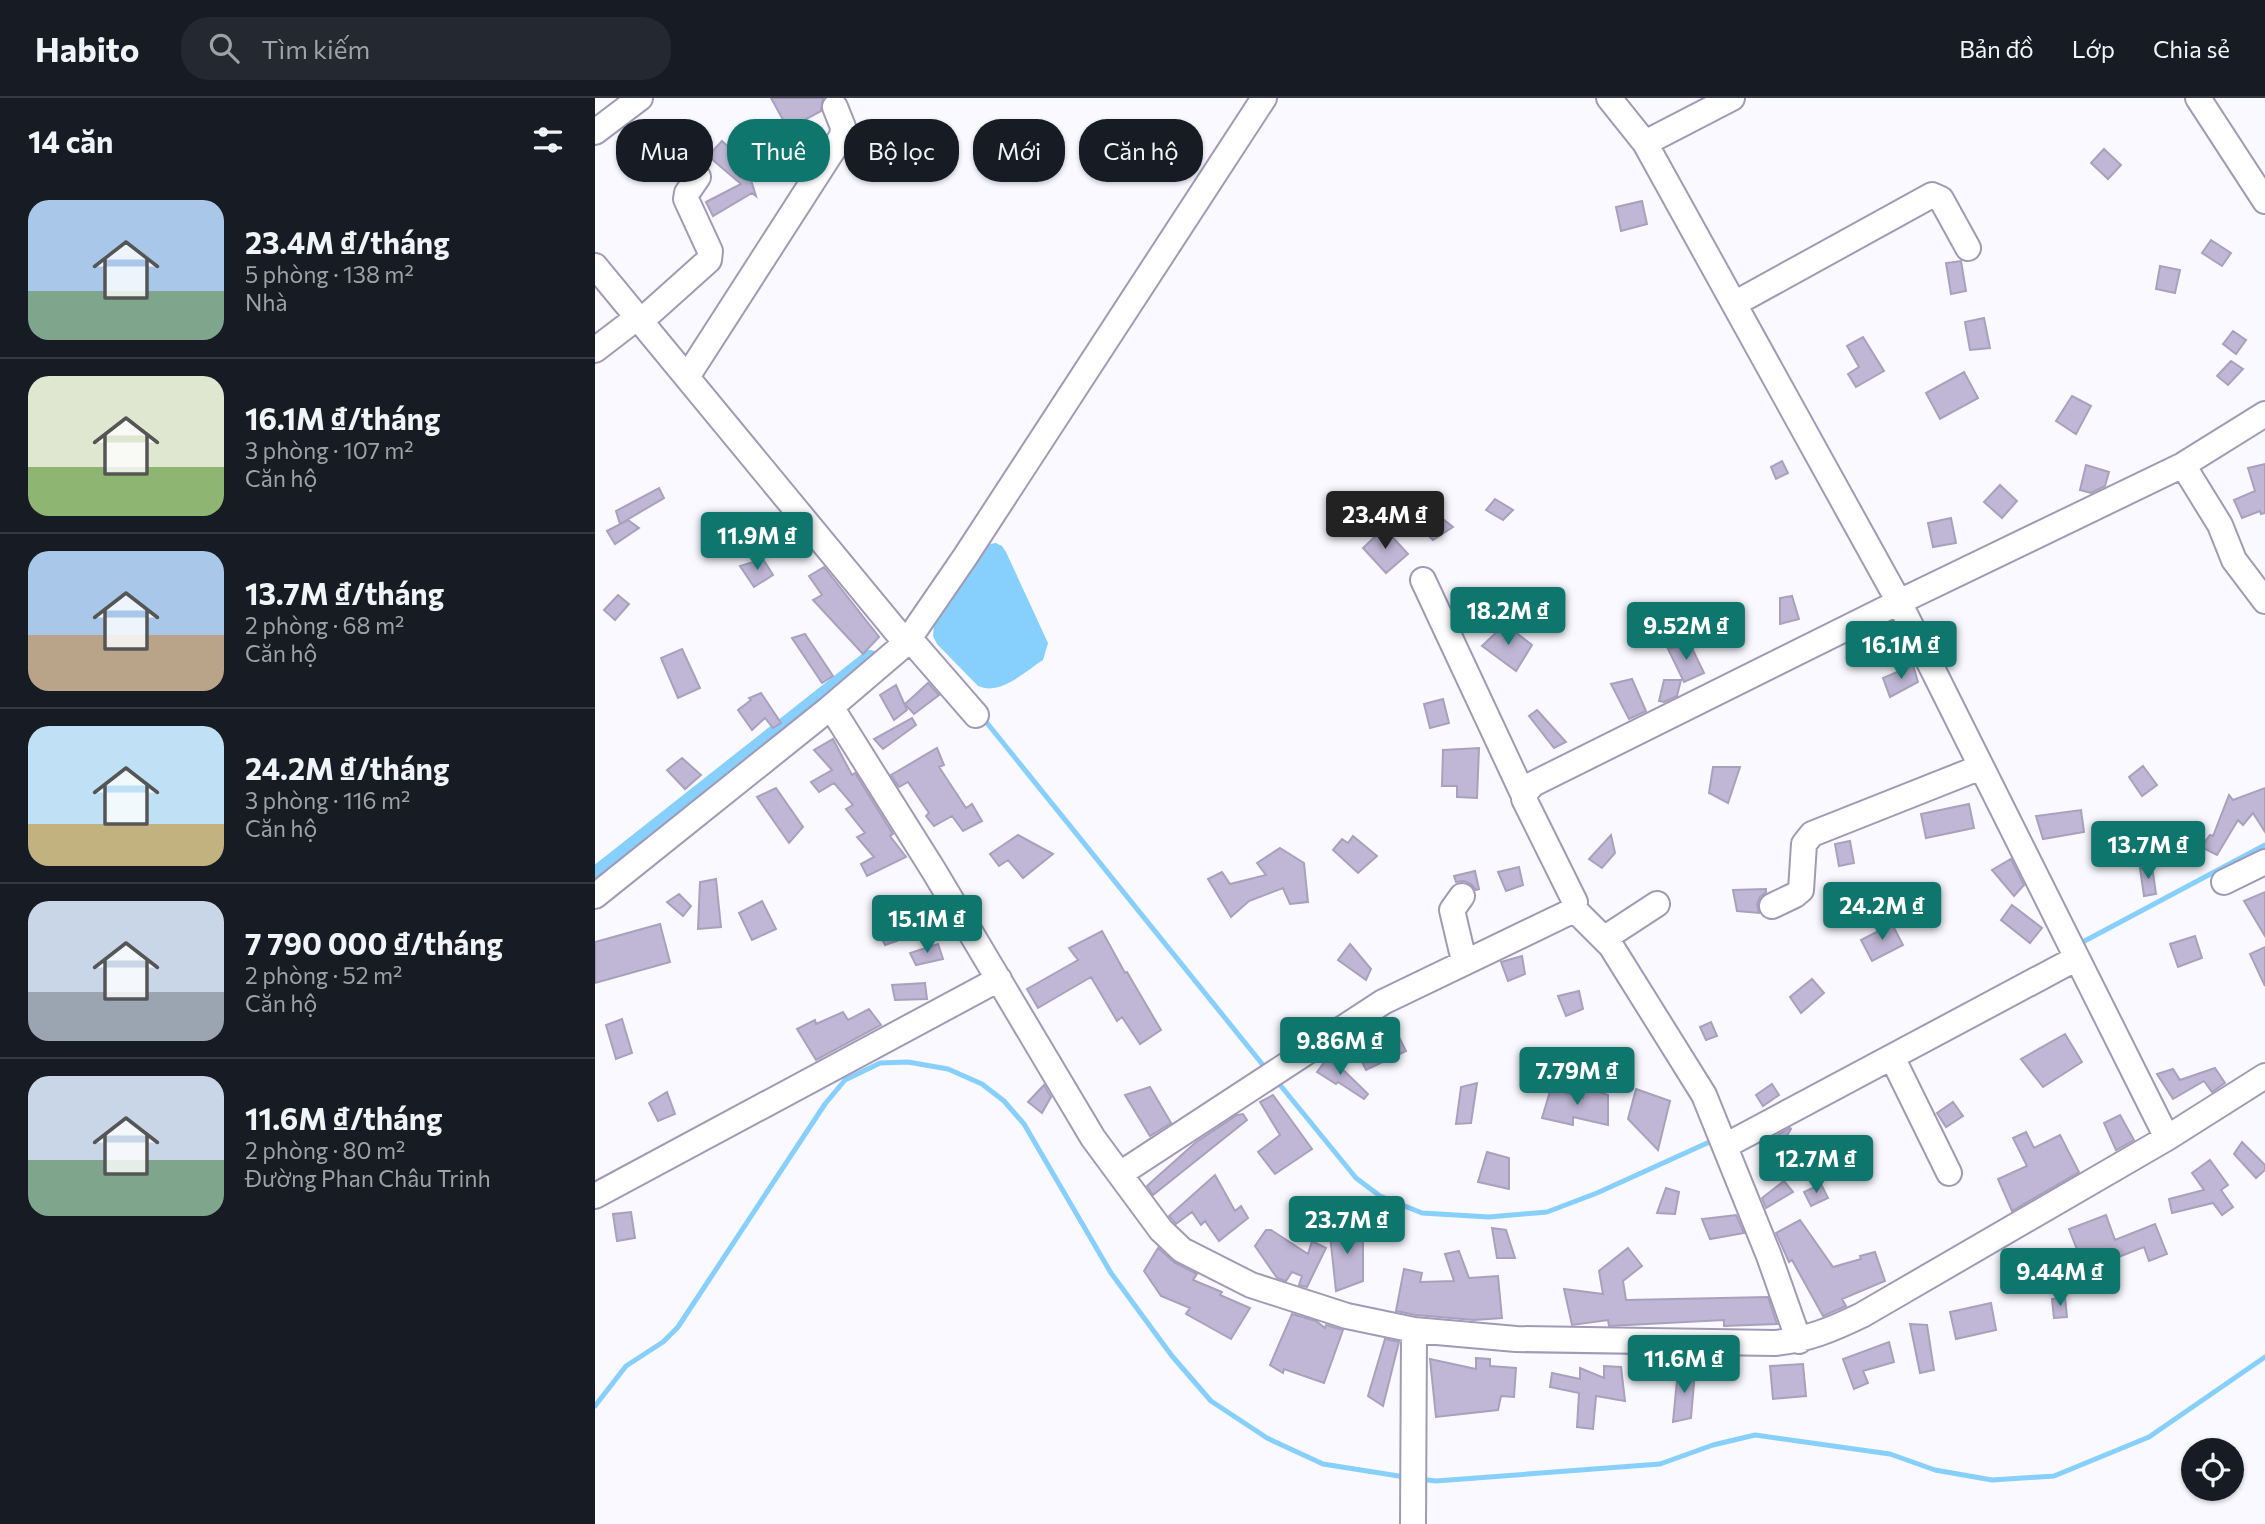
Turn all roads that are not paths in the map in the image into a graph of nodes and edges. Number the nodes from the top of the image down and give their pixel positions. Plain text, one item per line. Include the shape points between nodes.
1 (640, 98) edge
2 (1264, 98) edge
3 (1609, 98) edge
4 (1733, 98) edge
5 (2198, 98) edge
6 (835, 107) dead end
7 (595, 132) edge
8 (1645, 143) junction
9 (695, 182) edge
10 (2265, 201) edge
11 (1968, 248) dead end
12 (595, 266) edge
13 (1734, 304) junction
14 (640, 319) junction
15 (595, 350) edge
16 (687, 377) junction
17 (2265, 414) edge
18 (2183, 465) junction
19 (1423, 580) dead end
20 (2265, 601) edge
21 (1899, 602) junction
22 (907, 641) junction
23 (831, 707) junction
24 (976, 715) dead end
25 (1981, 767) junction
26 (1524, 796) junction
27 (2265, 862) edge
28 (2224, 882) dead end
29 (1461, 895) dead end
30 (595, 896) edge
31 (1657, 904) dead end
32 (1772, 906) dead end
33 (1574, 909) junction
34 (1605, 938) junction
35 (2073, 952) junction
36 (1464, 961) junction
37 (999, 979) junction
38 (1892, 1057) junction
39 (2265, 1076) edge
40 (1721, 1138) junction
41 (2167, 1138) junction
42 (1949, 1173) dead end
43 (1119, 1174) junction
44 (595, 1196) edge
45 (1414, 1330) junction
46 (1799, 1340) junction
47 (1413, 1524) edge

1 - 7 street
2 - 22 street
3 - 8 street
4 - 8 street
5 - 10 street
6 - 16 street via 842,136
8 - 13 street
9 - 14 street via 686,199 711,251 709,260
11 - 13 street via 1941,199 1932,195
12 - 14 street
13 - 21 street
14 - 15 street
14 - 16 street
16 - 22 street
17 - 18 street
18 - 20 street via 2220,525 2234,560
18 - 21 street
19 - 26 street
21 - 25 street
21 - 26 street via 1533,784
22 - 23 street
22 - 24 street
23 - 30 street
23 - 37 street
25 - 32 street via 1812,834 1804,844 1801,890
25 - 35 street
26 - 33 street via 1575,902
27 - 28 street
29 - 36 street via 1452,910
31 - 34 street
33 - 34 street
33 - 36 street
34 - 40 street via 1683,1058
35 - 38 street
35 - 41 street
36 - 43 street via 1383,1002
37 - 43 street
37 - 44 street
38 - 40 street
38 - 42 street
39 - 41 street
40 - 46 street
41 - 46 street via 1862,1315
43 - 45 street via 1182,1250 1251,1285 1347,1316
45 - 46 street via 1516,1339
45 - 47 street

